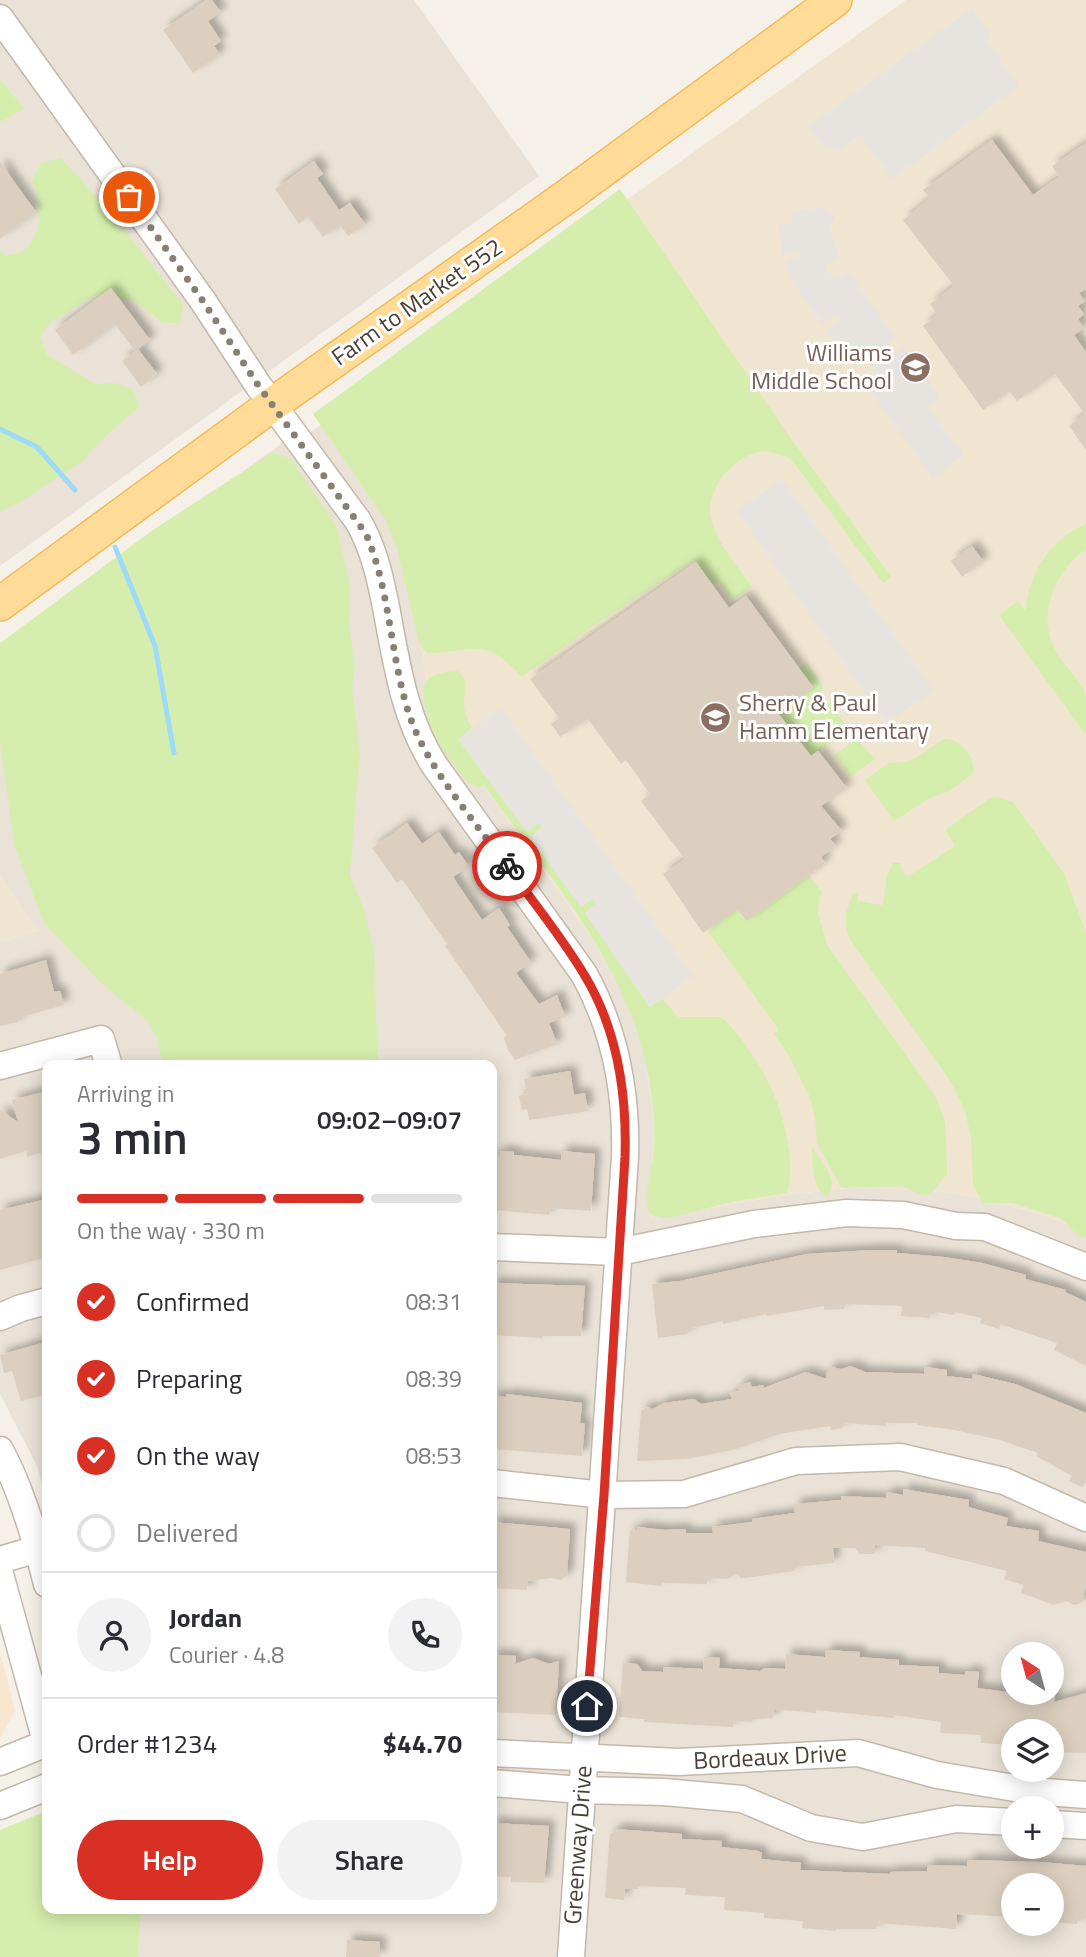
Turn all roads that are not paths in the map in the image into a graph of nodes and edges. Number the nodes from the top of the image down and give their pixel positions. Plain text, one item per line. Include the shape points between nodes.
1 (835, 0) edge
2 (0, 18) edge
3 (273, 404) junction
4 (0, 604) edge
5 (107, 1060) edge
6 (0, 1066) edge
7 (497, 1247) edge
8 (619, 1252) junction
9 (1086, 1267) edge
10 (42, 1302) edge
11 (0, 1317) edge
12 (0, 1450) edge
13 (497, 1484) edge
14 (604, 1495) junction
15 (1086, 1518) edge
16 (42, 1545) edge
17 (42, 1547) edge
18 (0, 1560) edge
19 (0, 1574) edge
20 (42, 1726) edge
21 (42, 1746) edge
22 (497, 1753) edge
23 (583, 1759) junction
24 (0, 1762) edge
25 (497, 1783) edge
26 (42, 1789) edge
27 (581, 1790) junction
28 (1086, 1795) edge
29 (0, 1806) edge
30 (1001, 1821) edge
31 (1064, 1825) edge
32 (1086, 1826) edge
33 (571, 1957) edge

1 - 3 main road, Farm to Market 552
2 - 3 street, Greenway Drive
3 - 4 main road, Farm to Market 552
3 - 8 street, Greenway Drive via 366,534 407,707 426,752 573,958 601,1008 620,1067 625,1113
5 - 6 street via 102,1039
7 - 8 street
8 - 9 street via 754,1224 847,1213 892,1214 985,1227
8 - 14 street, Greenway Drive
10 - 11 street
12 - 16 street
13 - 14 street
14 - 15 street via 684,1494 796,1461 900,1457 1004,1481
14 - 23 street, Greenway Drive
17 - 18 street
19 - 20 street
21 - 24 street
22 - 23 street, Bordeaux Drive
23 - 27 street, Greenway Drive
23 - 28 street, Bordeaux Drive via 678,1762 858,1753 937,1775
25 - 27 street, Bordeaux Drive
26 - 29 street
27 - 30 street, Bordeaux Drive via 742,1799 811,1829 863,1836 956,1819
27 - 33 street, Greenway Drive
31 - 32 street

